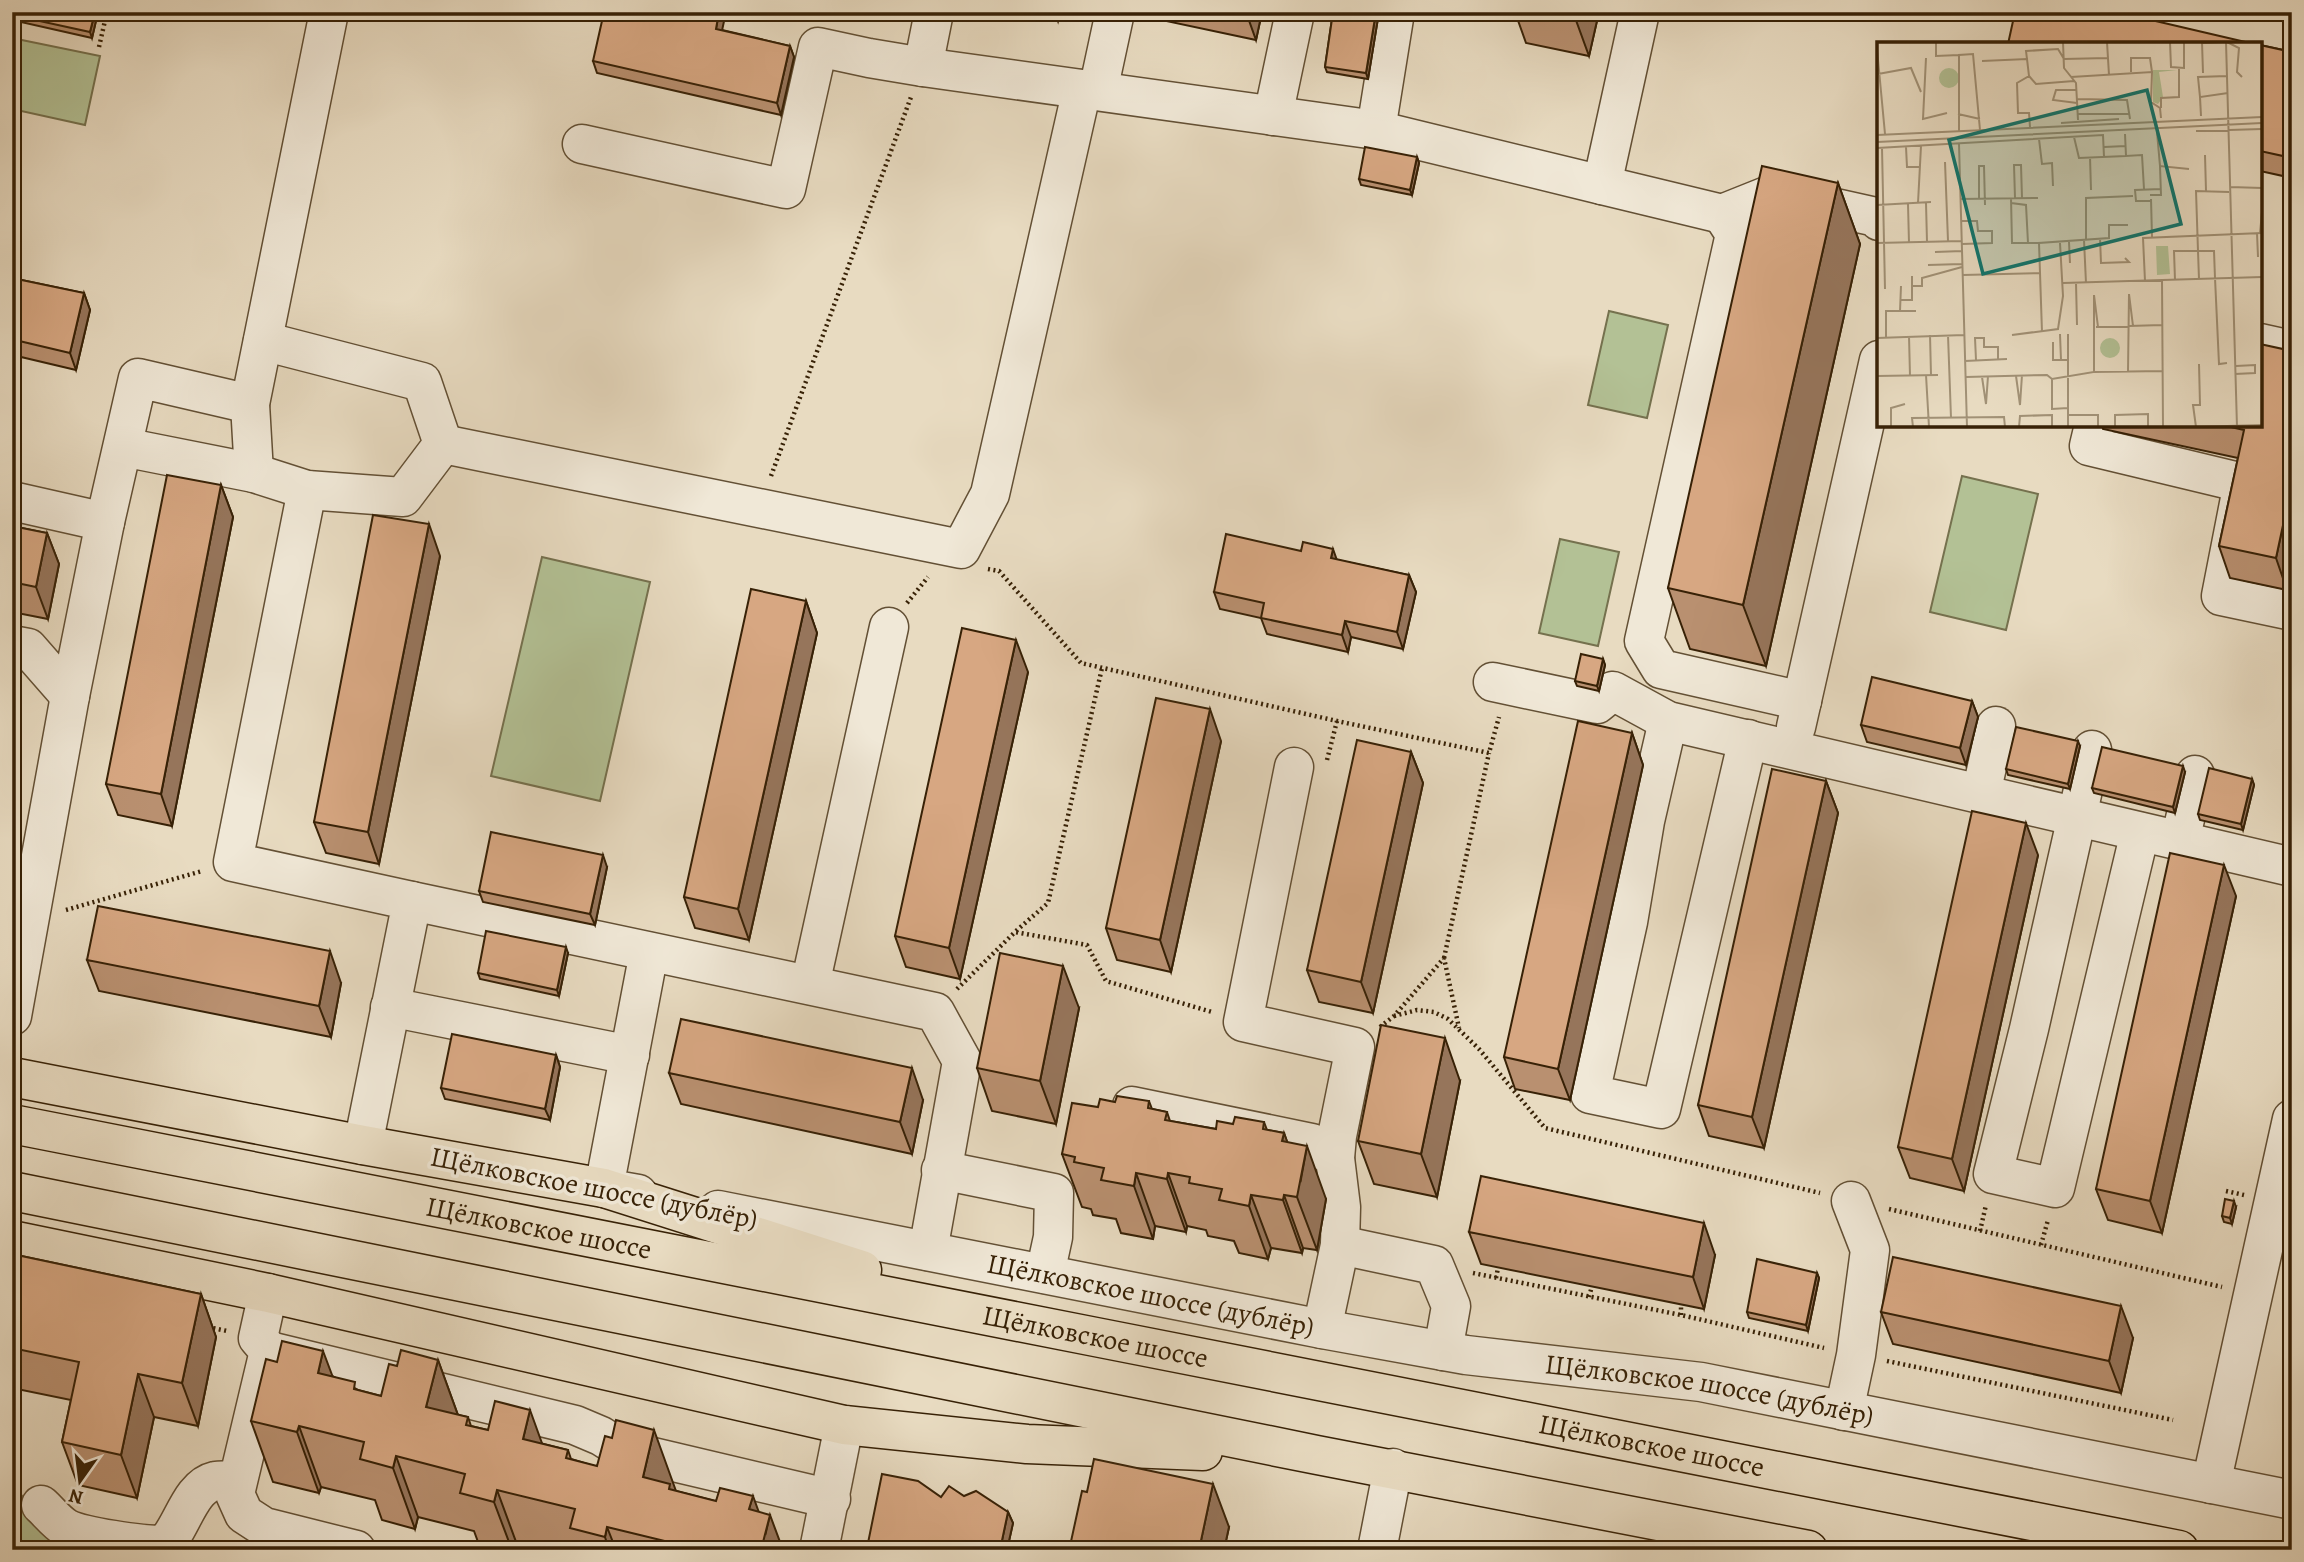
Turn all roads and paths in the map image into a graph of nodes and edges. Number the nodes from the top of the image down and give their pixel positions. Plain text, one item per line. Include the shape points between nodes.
1 (107, 12) edge
2 (329, 12) edge
3 (934, 12) edge
4 (1115, 12) edge
5 (1295, 12) edge
6 (1395, 12) edge
7 (1640, 12) edge
8 (99, 47) dead end
9 (923, 67) junction
10 (1090, 90) junction
11 (1273, 116) junction
12 (1376, 130) junction
13 (582, 144) dead end
14 (1602, 185) junction
15 (1722, 214) junction
16 (1877, 218) edge
17 (263, 341) junction
18 (2262, 343) edge
19 (2292, 350) edge
20 (1877, 369) edge
21 (250, 404) junction
22 (2094, 427) edge
23 (443, 444) junction
24 (122, 447) junction
25 (254, 473) junction
26 (307, 490) junction
27 (12, 501) edge
28 (760, 509) junction
29 (106, 522) junction
30 (945, 546) junction
31 (2292, 611) edge
32 (889, 626) joint
33 (12, 645) edge
34 (1501, 684) joint
35 (70, 696) junction
36 (1802, 701) junction
37 (1337, 721) junction
38 (1668, 721) junction
39 (1996, 726) dead end
40 (1748, 739) junction
41 (2092, 750) dead end
42 (1791, 751) junction
43 (1489, 753) junction
44 (1311, 763) joint
45 (2195, 775) dead end
46 (1980, 794) junction
47 (2078, 816) junction
48 (2140, 832) junction
49 (2180, 841) junction
50 (233, 862) junction
51 (2292, 867) edge
52 (412, 901) junction
53 (32, 908) junction
54 (1015, 932) junction
55 (649, 952) junction
56 (1444, 958) junction
57 (810, 985) junction
58 (390, 1007) junction
59 (934, 1012) junction
60 (12, 1016) edge
61 (1243, 1022) junction
62 (630, 1055) junction
63 (12, 1077) edge
64 (1132, 1106) edge
65 (2292, 1119) edge
66 (12, 1124) edge
67 (363, 1145) junction
68 (1335, 1158) junction
69 (941, 1170) junction
70 (604, 1188) junction
71 (12, 1191) edge
72 (1851, 1200) dead end
73 (2047, 1222) dead end
74 (12, 1240) edge
75 (1340, 1245) junction
76 (2041, 1245) dead end
77 (928, 1251) junction
78 (1434, 1265) junction
79 (1498, 1268) edge
80 (1045, 1274) junction
81 (1496, 1278) junction
82 (1592, 1286) edge
83 (268, 1293) junction
84 (1589, 1297) junction
85 (1681, 1304) edge
86 (1681, 1315) junction
87 (1026, 1323) junction
88 (203, 1326) edge
89 (1322, 1329) junction
90 (263, 1344) junction
91 (1443, 1350) junction
92 (1856, 1355) junction
93 (1844, 1410) junction
94 (2173, 1420) dead end
95 (844, 1425) junction
96 (1317, 1455) junction
97 (1393, 1468) junction
98 (237, 1481) junction
99 (2211, 1484) junction
100 (831, 1499) junction
101 (2292, 1500) edge
102 (41, 1505) dead end
103 (84, 1542) edge
104 (356, 1550) edge
105 (819, 1550) edge
106 (1377, 1550) edge
107 (1808, 1550) edge
108 (2179, 1550) edge

1 - 8 path
2 - 17 street
3 - 9 street
4 - 10 street
5 - 11 street
6 - 12 street
7 - 14 street
9 - 10 street
9 - 13 street via 818,47 786,190
9 - 28 path
10 - 11 street
10 - 30 street via 990,494 961,549
11 - 12 street
12 - 14 street
14 - 15 street
15 - 16 street via 1772,194
15 - 36 street via 1735,234 1644,641 1661,669
17 - 21 street
17 - 23 street via 422,382
18 - 19 street
20 - 36 street
21 - 24 street via 138,378
21 - 25 street
22 - 31 street via 2089,446 2243,483 2221,596
23 - 26 street via 403,496
23 - 28 street
24 - 25 street
24 - 29 street
25 - 26 street
26 - 50 street
27 - 29 street
28 - 30 street
29 - 35 street
30 - 32 path via 942,560
32 - 57 street
33 - 35 street via 28,648
34 - 38 street via 1597,704 1613,691
34 - 43 path
35 - 53 street
36 - 42 street
37 - 43 path
37 - 44 path
37 - 54 path via 1102,668 1048,903
38 - 40 street
38 - 40 street via 1590,1094 1661,1109
39 - 46 street
40 - 42 street
41 - 47 street
42 - 46 street
43 - 56 path
44 - 61 street
45 - 49 street
46 - 47 street
47 - 48 street
47 - 48 street via 1993,1174 2055,1188
48 - 49 street
49 - 51 street
50 - 52 street
50 - 53 path via 59,912
52 - 55 street
52 - 58 street
53 - 60 street
54 - 59 path
54 - 61 path via 1087,945 1106,981
55 - 57 street
55 - 62 street
56 - 56 path via 1419,987 1394,1016 1417,1010 1434,1012 1460,1030
57 - 59 street
58 - 62 street
58 - 67 street
59 - 69 street via 962,1061
61 - 68 street via 1354,1047
62 - 70 street
63 - 67 main road, Щёлковское шоссе (дублёр)
64 - 68 street via 1312,1143
65 - 99 street
66 - 87 main road, Щёлковское шоссе
67 - 70 main road, Щёлковское шоссе (дублёр)
68 - 75 street
69 - 77 street
69 - 80 street via 1054,1193
70 - 77 street, Щёлковское шоссе (дублёр)
70 - 87 main road
71 - 96 main road
72 - 92 street via 1870,1250
73 - 76 path
74 - 83 main road
75 - 78 street
75 - 89 street
77 - 80 street, Щёлковское шоссе (дублёр)
78 - 81 path
78 - 91 street via 1451,1306
79 - 81 path
80 - 89 street, Щёлковское шоссе (дублёр)
81 - 84 path
82 - 84 path
83 - 90 street
83 - 95 main road
84 - 86 path
85 - 86 path
86 - 92 path
87 - 108 main road, Щёлковское шоссе
88 - 90 path
89 - 91 street, Щёлковское шоссе (дублёр)
90 - 98 street
90 - 100 street via 575,1425 623,1450
91 - 93 street, Щёлковское шоссе (дублёр) via 1701,1382
92 - 93 street
92 - 94 path
93 - 99 street, Щёлковское шоссе (дублёр)
95 - 96 main road via 1027,1444
95 - 100 street
96 - 97 main road
97 - 106 street
97 - 107 main road
98 - 103 street via 213,1481 200,1490 172,1538 163,1545
98 - 104 street via 235,1494 244,1514 264,1527
99 - 101 street, Щёлковское шоссе (дублёр)
100 - 105 street
102 - 103 street

